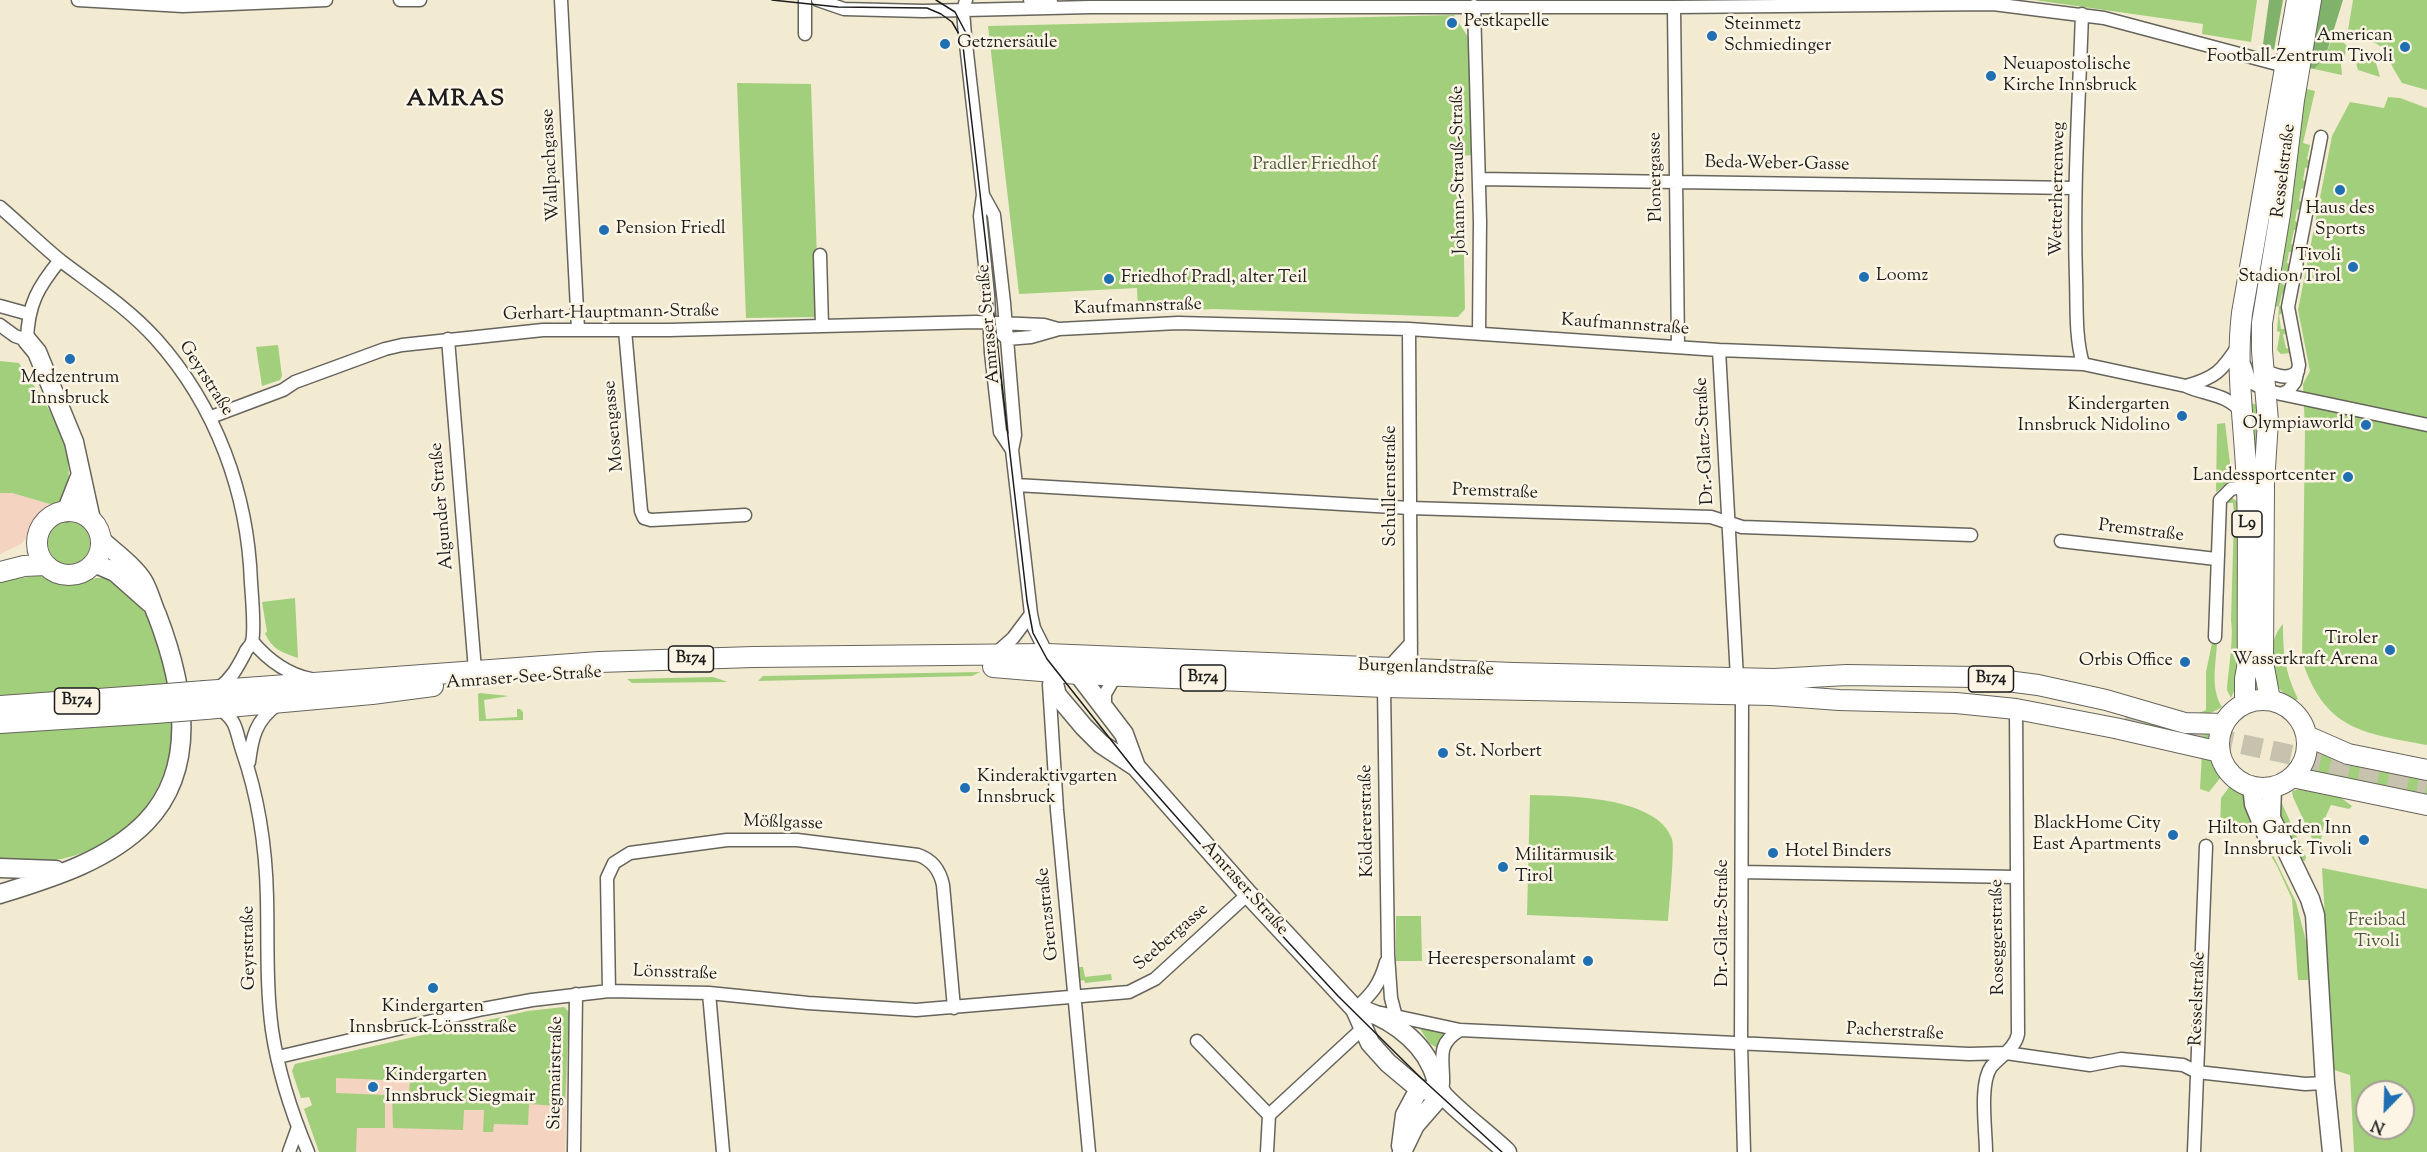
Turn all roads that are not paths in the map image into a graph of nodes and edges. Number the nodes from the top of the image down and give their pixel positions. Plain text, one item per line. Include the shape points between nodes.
1 (78, 0) edge
2 (327, 0) edge
3 (400, 0) edge
4 (420, 0) edge
5 (561, 0) edge
6 (805, 0) edge
7 (818, 0) edge
8 (1030, 0) edge
9 (2297, 0) edge
10 (2311, 0) edge
11 (961, 4) edge
12 (1474, 6) junction
13 (1091, 7) junction
14 (1674, 7) junction
15 (2082, 14) junction
16 (805, 34) dead end
17 (2289, 56) junction
18 (2287, 98) junction
19 (2321, 137) dead end
20 (1479, 179) junction
21 (1675, 181) junction
22 (2075, 188) junction
23 (983, 195) junction
24 (0, 207) edge
25 (820, 255) dead end
26 (60, 260) junction
27 (0, 306) edge
28 (29, 314) junction
29 (990, 323) junction
30 (1006, 323) junction
31 (0, 326) edge
32 (822, 326) junction
33 (578, 329) junction
34 (1059, 329) junction
35 (1409, 329) junction
36 (625, 330) junction
37 (1479, 333) junction
38 (448, 339) junction
39 (1007, 339) junction
40 (27, 340) junction
41 (2238, 345) junction
42 (1678, 347) junction
43 (1719, 350) junction
44 (2083, 364) junction
45 (2298, 371) junction
46 (2270, 385) junction
47 (2186, 386) junction
48 (2241, 412) junction
49 (211, 417) junction
50 (2427, 424) edge
51 (1012, 450) junction
52 (82, 472) junction
53 (1016, 485) junction
54 (2247, 486) junction
55 (1410, 508) junction
56 (66, 512) junction
57 (745, 515) dead end
58 (91, 520) junction
59 (1729, 523) junction
60 (1971, 535) dead end
61 (101, 540) junction
62 (2061, 541) dead end
63 (37, 542) junction
64 (2217, 560) junction
65 (94, 563) junction
66 (0, 565) edge
67 (46, 565) junction
68 (0, 572) edge
69 (153, 607) junction
70 (1031, 614) junction
71 (2215, 637) dead end
72 (252, 641) junction
73 (1411, 643) junction
74 (993, 655) junction
75 (1053, 660) junction
76 (1411, 669) junction
77 (475, 670) junction
78 (1078, 674) junction
79 (1116, 675) junction
80 (1386, 677) junction
81 (1806, 679) junction
82 (324, 682) junction
83 (1740, 687) junction
84 (1870, 688) junction
85 (1771, 695) junction
86 (211, 699) junction
87 (2270, 700) junction
88 (281, 702) junction
89 (2245, 703) junction
90 (155, 704) junction
91 (0, 706) edge
92 (1105, 707) junction
93 (2016, 709) junction
94 (2125, 719) tunnel mouth
95 (0, 723) edge
96 (2224, 724) junction
97 (2307, 736) junction
98 (2220, 752) junction
99 (249, 766) junction
100 (1136, 767) junction
101 (2427, 770) edge
102 (2292, 777) junction
103 (2252, 786) junction
104 (2272, 787) junction
105 (2427, 805) edge
106 (2206, 846) dead end
107 (0, 868) edge
108 (69, 870) junction
109 (1743, 872) junction
110 (2016, 877) junction
111 (0, 894) edge
112 (1248, 894) junction
113 (1388, 955) junction
114 (2317, 963) junction
115 (609, 990) junction
116 (709, 993) junction
117 (576, 994) junction
118 (1076, 997) junction
119 (954, 1008) junction
120 (1362, 1010) junction
121 (1395, 1015) junction
122 (1362, 1029) junction
123 (1460, 1030) junction
124 (1403, 1033) junction
125 (1197, 1041) dead end
126 (1741, 1044) junction
127 (2006, 1053) junction
128 (278, 1057) junction
129 (2197, 1072) junction
130 (2325, 1083) junction
131 (1419, 1089) junction
132 (1442, 1094) junction
133 (1269, 1115) junction
134 (297, 1127) junction
135 (289, 1152) edge
136 (308, 1152) edge
137 (574, 1152) edge
138 (723, 1152) edge
139 (1089, 1152) edge
140 (1267, 1152) edge
141 (1402, 1152) edge
142 (1507, 1152) edge
143 (1744, 1152) edge
144 (1986, 1152) edge
145 (2194, 1152) edge
146 (2320, 1152) edge
147 (2332, 1152) edge

1 - 2 street via 183,6
3 - 4 street
5 - 33 street, Wallpachgasse
6 - 16 street
7 - 11 street via 844,9
8 - 13 street
9 - 17 main road, Resselstraße / L9
10 - 17 main road, Resselstraße / L9
11 - 13 street
11 - 23 street, Amraser Straße
12 - 13 street
12 - 14 street
12 - 20 street, Johann-Strauß-Straße
14 - 15 street via 1992,4
14 - 21 street, Plonergasse
15 - 17 street
15 - 22 street, Wetterherrenweg
17 - 18 main road, Resselstraße / L9
18 - 41 main road, Resselstraße / L9
18 - 46 main road, Resselstraße / L9 via 2280,214 2262,323
19 - 45 street via 2288,307
20 - 21 street, Beda-Weber-Gasse
20 - 37 street, Johann-Strauß-Straße
21 - 22 street, Beda-Weber-Gasse
21 - 42 street, Plonergasse
22 - 44 street, Wetterherrenweg via 2078,337
23 - 29 street, Amraser Straße via 980,216
23 - 30 street, Amraser Straße via 994,215
24 - 26 street, Geyrstraße
25 - 32 street
26 - 28 street via 36,292
26 - 49 street, Geyrstraße via 122,307 155,338
27 - 28 street
28 - 40 street
29 - 30 street, Kaufmannstraße
29 - 32 street, Gerhart-Hauptmann-Straße
29 - 39 street
29 - 51 street, Amraser Straße via 1000,432
30 - 34 street, Kaufmannstraße
30 - 39 street, Amraser Straße
31 - 40 street
32 - 36 street, Gerhart-Hauptmann-Straße
33 - 36 street, Gerhart-Hauptmann-Straße
33 - 38 street, Gerhart-Hauptmann-Straße
34 - 35 street, Kaufmannstraße via 1163,323
34 - 39 street, Kaufmannstraße
35 - 37 street, Kaufmannstraße
35 - 55 street, Schullernstraße
36 - 57 street, Mosengasse via 644,518
37 - 42 street, Kaufmannstraße
38 - 49 street, Gerhart-Hauptmann-Straße via 385,349
38 - 77 street, Algunder Straße
39 - 51 street, Amraser Straße via 1015,435
40 - 52 street via 37,352 74,442
41 - 46 street via 2250,382
41 - 47 street via 2216,374
41 - 48 main road, Resselstraße / L9
42 - 43 street, Kaufmannstraße
43 - 44 street, Kaufmannstraße
43 - 59 street, Dr.-Glatz-Straße
44 - 47 street, Kaufmannstraße
45 - 46 street
45 - 46 street via 2291,387
46 - 50 street
46 - 87 main road, Resselstraße / L9 via 2264,483 2263,662
47 - 48 street, Kaufmannstraße via 2230,400
48 - 54 main road, Resselstraße / L9
49 - 72 street, Geyrstraße via 230,466 249,541
51 - 53 street, Amraser Straße
52 - 56 street
52 - 58 street
53 - 55 street, Premstraße
53 - 70 street, Amraser Straße
54 - 64 street via 2231,489 2220,500
54 - 89 main road, Resselstraße / L9
55 - 59 street, Premstraße via 1711,517
55 - 73 street, Schullernstraße
56 - 58 main road
56 - 63 main road via 46,521
58 - 61 main road
59 - 60 street, Premstraße via 1799,531
59 - 83 street, Dr.-Glatz-Straße
61 - 65 main road
61 - 69 street via 143,580
62 - 64 street, Premstraße
63 - 66 main road
63 - 67 main road
64 - 71 street
65 - 67 main road via 86,571 64,575
65 - 69 street via 115,572
67 - 68 main road
69 - 108 street via 170,648 178,682 182,731 172,783 158,808 124,842
70 - 74 street via 1013,638
70 - 75 street, Amraser Straße via 1037,636
72 - 82 street via 286,671
72 - 86 street via 230,679
73 - 76 street, Schullernstraße
73 - 80 street
74 - 75 main road, Amraser-See-Straße / B174
74 - 77 main road, Amraser-See-Straße / B174 via 753,657
75 - 78 main road, Burgenlandstraße / B174
75 - 80 main road, Burgenlandstraße / B174
75 - 88 main road, Amraser-See-Straße / B174 via 958,666 618,672 474,681
75 - 100 street, Amraser Straße via 1057,695 1103,746
75 - 118 street, Grenzstraße via 1054,774
76 - 80 main road, Burgenlandstraße / B174
76 - 83 main road, Burgenlandstraße / B174
77 - 82 main road, Amraser-See-Straße / B174
78 - 79 main road, Burgenlandstraße / B174
78 - 92 street, Amraser Straße
79 - 80 main road, Burgenlandstraße / B174
79 - 92 street via 1105,694
80 - 83 main road, Burgenlandstraße / B174 via 1711,694
80 - 113 street, Köldererstraße
81 - 83 main road, Burgenlandstraße / B174
81 - 84 main road, B174
81 - 96 main road, B174 via 1847,675 1976,677 2106,700 2185,723
82 - 86 main road, Amraser-See-Straße / B174
83 - 85 main road, Burgenlandstraße / B174
83 - 109 street, Dr.-Glatz-Straße
84 - 85 main road, B174
84 - 94 main road, B174 via 2006,695
85 - 93 main road, B174
86 - 88 main road, Amraser-See-Straße / B174
86 - 90 main road, Amraser-See-Straße / B174, bridge
86 - 99 street, Geyrstraße via 236,724
87 - 89 main road
87 - 97 main road via 2295,713
88 - 99 street, Geyrstraße via 257,725 251,739
89 - 96 main road
90 - 91 main road, Amraser-See-Straße / B174
90 - 95 main road, Amraser-See-Straße / B174
92 - 100 street, Amraser Straße via 1124,734
93 - 98 main road, B174
93 - 110 street, Roseggerstraße
96 - 98 main road
97 - 101 main road via 2348,754
97 - 102 main road via 2305,757
98 - 103 main road via 2227,769
99 - 128 street, Geyrstraße via 261,831 270,1008
100 - 112 street, Amraser Straße
102 - 104 main road
102 - 105 main road
103 - 104 main road
103 - 114 street via 2256,812 2303,910
104 - 114 street via 2272,822 2313,907
106 - 129 street, Resselstraße
107 - 108 street
108 - 111 street
109 - 110 street
109 - 126 street, Dr.-Glatz-Straße
110 - 127 street, Roseggerstraße via 2018,1034
112 - 118 street, Seebergasse via 1147,985 1129,992
112 - 120 street, Amraser Straße
113 - 120 street, Köldererstraße via 1378,986
113 - 121 street, Köldererstraße
114 - 130 street
115 - 116 street, Lönsstraße
115 - 117 street, Lönsstraße
115 - 119 street, Mößlgasse via 607,878 619,859 637,851 727,840 798,840 918,855 936,867 943,885
116 - 119 street, Lönsstraße via 881,1009
116 - 138 street
117 - 128 street, Lönsstraße via 483,1009
117 - 137 street, Siegmairstraße
118 - 119 street, Lönsstraße
118 - 139 street, Grenzstraße
120 - 121 street, Pacherstraße
120 - 122 street, Amraser Straße
120 - 124 street, Amraser Straße via 1390,1022
121 - 123 street, Pacherstraße
121 - 124 street, Köldererstraße
122 - 131 street, Amraser Straße via 1388,1063
122 - 133 street
123 - 126 street, Pacherstraße
123 - 132 street via 1443,1046
124 - 132 street, Amraser Straße via 1427,1058
125 - 133 street
126 - 127 street, Pacherstraße
126 - 143 street, Dr.-Glatz-Straße
127 - 129 street, Pacherstraße via 2090,1065 2121,1059 2184,1065
127 - 144 street, Roseggerstraße via 1992,1066 1985,1082
128 - 134 street, Geyrstraße
129 - 130 street, Pacherstraße
129 - 145 street, Resselstraße
130 - 146 street via 2318,1122
130 - 147 street
131 - 132 street, Amraser Straße
131 - 141 street via 1402,1122
132 - 141 street via 1415,1125
132 - 142 street, Amraser Straße
133 - 140 street
134 - 135 street
134 - 136 street, Geyrstraße

